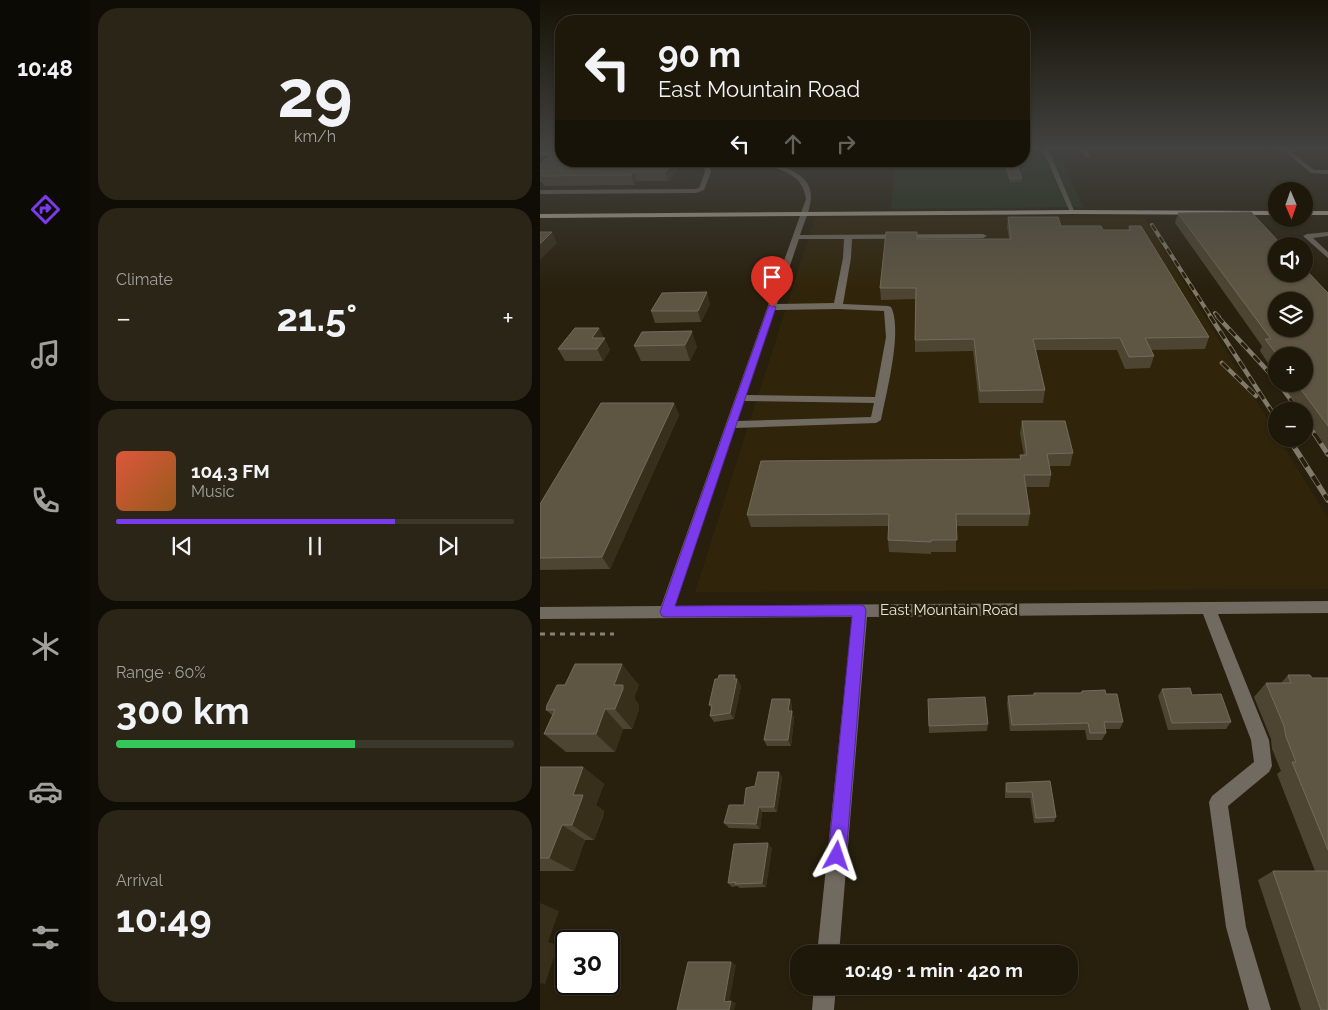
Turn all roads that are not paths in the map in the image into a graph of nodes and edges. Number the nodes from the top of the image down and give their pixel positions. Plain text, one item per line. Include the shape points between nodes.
1 (809, 195) edge
2 (1066, 195) edge
3 (1073, 212) junction
4 (1268, 213) edge
5 (1313, 213) edge
6 (1328, 213) edge
7 (804, 214) junction
8 (540, 216) edge
9 (1328, 234) edge
10 (983, 236) dead end
11 (796, 237) junction
12 (848, 237) junction
13 (1328, 256) edge
14 (838, 306) junction
15 (772, 307) junction
16 (740, 398) junction
17 (880, 400) junction
18 (731, 425) junction
19 (1328, 606) edge
20 (1208, 608) junction
21 (860, 610) junction
22 (666, 612) junction
23 (540, 613) edge
24 (829, 945) edge
25 (824, 995) edge
26 (823, 1010) edge
27 (1260, 1010) edge

1 - 7 street
2 - 3 street
3 - 4 main road
3 - 7 main road
5 - 6 main road
7 - 8 main road
7 - 11 street
9 - 13 street via 1307,236
10 - 12 street
11 - 12 street
11 - 15 street
12 - 14 street
14 - 15 street
14 - 17 street via 888,309 891,337
15 - 16 street
16 - 17 street
16 - 18 street
17 - 18 street via 876,420
18 - 22 street
19 - 20 street, East Mountain Road
20 - 21 street, East Mountain Road
20 - 27 street via 1260,740 1263,766 1218,802 1236,926
21 - 22 street, East Mountain Road
21 - 24 street
22 - 23 street, East Mountain Road
25 - 26 street

